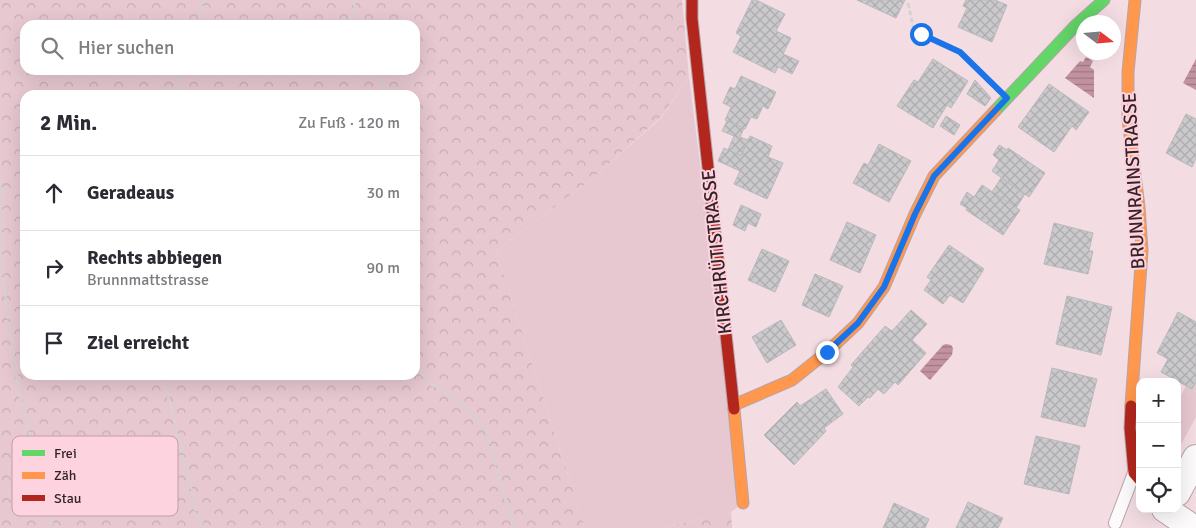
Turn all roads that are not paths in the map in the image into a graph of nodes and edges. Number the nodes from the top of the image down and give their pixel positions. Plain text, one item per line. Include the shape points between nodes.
1 (692, 0) edge
2 (1104, 0) edge
3 (1135, 0) edge
4 (734, 405) junction
5 (1196, 458) edge
6 (1136, 469) edge
7 (1136, 478) edge
8 (1181, 485) edge
9 (743, 503) dead end
10 (1171, 513) edge
11 (1115, 523) dead end
12 (1193, 528) edge

1 - 4 street, KIRCHRÜTISTRASSE
2 - 4 street via 1076,25 934,176 884,287 858,323 792,380
3 - 6 street, BRUNNRAINSTRASSE via 1128,72 1128,119 1142,251 1130,428
4 - 9 street, KIRCHRÜTISTRASSE
5 - 8 street
7 - 11 lane
10 - 12 street

